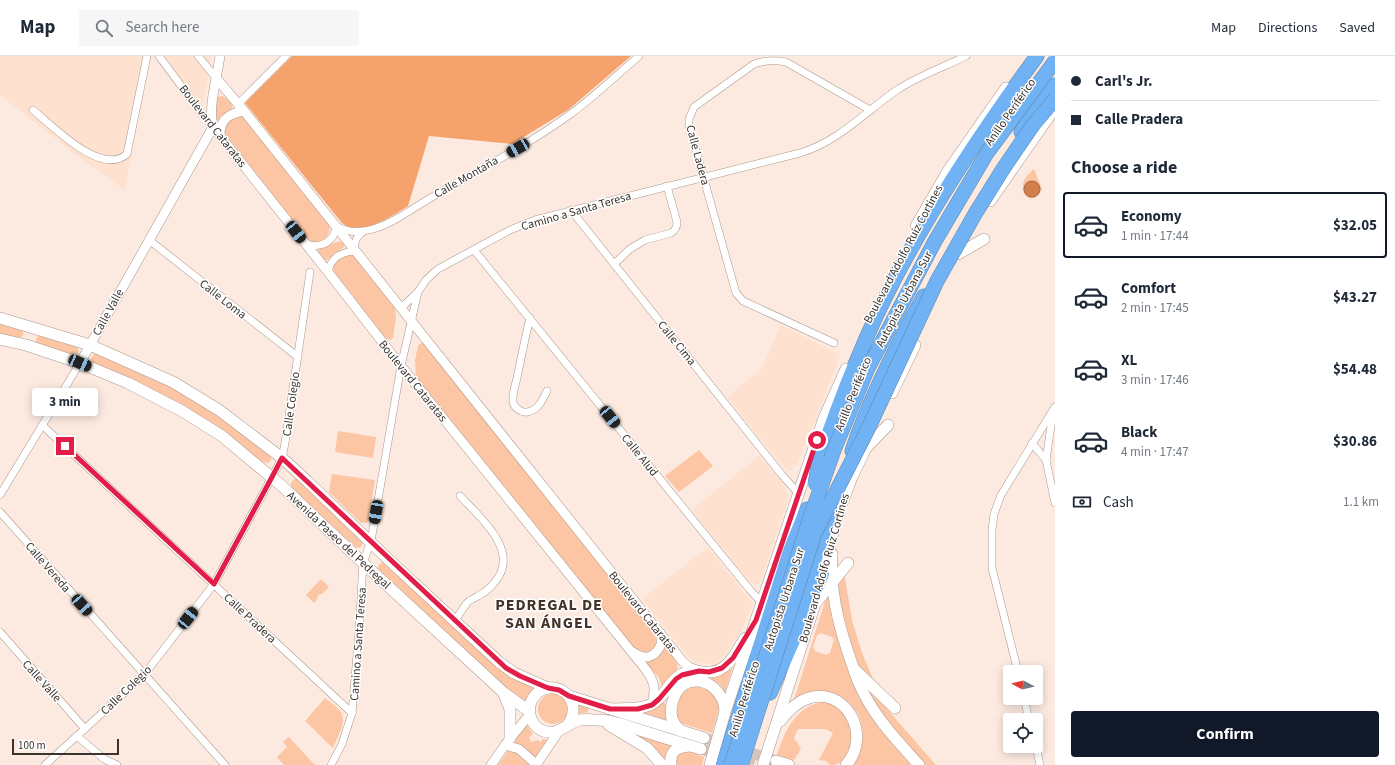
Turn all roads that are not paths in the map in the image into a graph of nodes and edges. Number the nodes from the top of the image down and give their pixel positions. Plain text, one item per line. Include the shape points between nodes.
1 (147, 56) edge
2 (198, 56) edge
3 (220, 56) edge
4 (286, 56) edge
5 (639, 56) edge
6 (966, 56) edge
7 (1030, 56) edge
8 (1037, 56) edge
9 (1050, 56) edge
10 (161, 57) edge
11 (1055, 61) edge
12 (1055, 72) edge
13 (217, 79) junction
14 (1055, 85) edge
15 (1055, 99) edge
16 (241, 108) junction
17 (1055, 108) edge
18 (33, 110) dead end
19 (870, 110) junction
20 (1032, 114) junction
21 (213, 127) junction
22 (220, 135) junction
23 (703, 177) junction
24 (667, 186) junction
25 (571, 210) junction
26 (982, 213) junction
27 (336, 226) junction
28 (364, 231) junction
29 (984, 239) dead end
30 (149, 240) junction
31 (306, 244) junction
32 (474, 250) junction
33 (355, 251) junction
34 (958, 254) junction
35 (614, 264) junction
36 (310, 272) dead end
37 (328, 272) junction
38 (418, 292) junction
39 (401, 308) junction
40 (0, 318) edge
41 (530, 318) junction
42 (411, 320) junction
43 (31, 326) junction
44 (0, 339) edge
45 (834, 343) dead end
46 (90, 344) junction
47 (26, 345) junction
48 (920, 353) dead end
49 (298, 357) junction
50 (80, 363) junction
51 (906, 365) junction
52 (401, 366) junction
53 (547, 391) dead end
54 (1054, 408) edge
55 (42, 425) junction
56 (888, 426) dead end
57 (1032, 443) junction
58 (864, 450) junction
59 (282, 458) junction
60 (1046, 460) junction
61 (272, 477) junction
62 (799, 494) junction
63 (0, 495) edge
64 (460, 496) dead end
65 (1055, 503) edge
66 (0, 512) edge
67 (810, 518) junction
68 (816, 531) junction
69 (371, 541) junction
70 (363, 563) junction
71 (848, 563) dead end
72 (827, 578) junction
73 (214, 584) junction
74 (762, 603) junction
75 (455, 620) junction
76 (756, 620) junction
77 (657, 630) junction
78 (0, 632) edge
79 (631, 652) junction
80 (1016, 665) edge
81 (853, 668) junction
82 (699, 671) junction
83 (144, 675) junction
84 (548, 688) junction
85 (504, 693) junction
86 (770, 693) junction
87 (569, 696) junction
88 (652, 705) junction
89 (895, 708) dead end
90 (610, 709) junction
91 (530, 712) junction
92 (725, 712) junction
93 (352, 713) junction
94 (598, 720) junction
95 (85, 728) junction
96 (564, 728) junction
97 (775, 728) junction
98 (682, 731) junction
99 (77, 736) junction
100 (704, 738) tunnel mouth
101 (507, 741) junction
102 (689, 746) junction
103 (701, 749) tunnel mouth
104 (1037, 753) edge
105 (776, 760) tunnel mouth
106 (714, 764) edge
107 (46, 765) edge
108 (117, 765) edge
109 (225, 765) edge
110 (332, 765) edge
111 (491, 765) edge
112 (537, 765) edge
113 (662, 765) edge
114 (671, 765) edge
115 (731, 765) edge
116 (741, 765) edge
117 (748, 765) edge
118 (763, 765) edge
119 (789, 765) edge
120 (846, 765) edge
121 (920, 765) edge
122 (1040, 765) edge

1 - 18 street via 127,154 122,158 114,161 93,156 76,146
2 - 13 street
3 - 13 street
4 - 16 street
5 - 28 street, Calle Montaña via 587,101 536,137 391,222
6 - 19 street, Camino a Santa Teresa via 906,84
7 - 62 main road, Boulevard Adolfo Ruiz Cortines via 993,104 948,171 882,288 826,413
8 - 67 highway, bridge via 997,111 938,201 892,283 862,347 833,420 819,461
9 - 106 highway, Anillo Periférico via 978,157 860,370 790,551
10 - 21 street, Boulevard Cataratas
11 - 67 highway, Autopista Urbana Sur, bridge via 987,153 928,255 868,368 834,450
12 - 68 highway, Autopista Urbana Sur, bridge via 991,161 936,252 869,386 846,440
13 - 16 street, Boulevard Cataratas
13 - 21 street via 212,105
14 - 20 highway, Anillo Periférico
15 - 68 highway, bridge via 1003,169 974,214 937,281 868,429
16 - 22 street via 222,123
16 - 27 street, Boulevard Cataratas
17 - 26 main road, Boulevard Adolfo Ruiz Cortines
19 - 23 street, Camino a Santa Teresa via 834,138 815,148
19 - 23 street, Calle Ladera via 786,62 765,60 754,64 694,108 690,114 689,126
20 - 26 highway
20 - 86 highway, Anillo Periférico via 960,230 900,341 862,422
21 - 22 street, Boulevard Cataratas
21 - 30 street, Calle Valle
22 - 31 street, Boulevard Cataratas
23 - 24 street, Camino a Santa Teresa
23 - 45 street, Calle Ladera via 738,297
24 - 25 street, Camino a Santa Teresa
24 - 35 street via 677,226 671,233 645,240 630,249
25 - 32 street, Camino a Santa Teresa via 523,224
25 - 35 street, Calle Cima
26 - 34 main road, Boulevard Adolfo Ruiz Cortines
27 - 28 street, Calle Montaña via 350,232
27 - 31 street via 334,235 328,242 315,246
27 - 33 street, Boulevard Cataratas
28 - 33 street via 356,238
29 - 34 main road
30 - 46 street, Calle Valle
30 - 49 street, Calle Loma
31 - 37 street, Boulevard Cataratas
32 - 38 street, Camino a Santa Teresa via 438,269
32 - 41 street, Calle Alud
33 - 37 street via 337,256
33 - 39 street, Boulevard Cataratas
34 - 51 main road, Boulevard Adolfo Ruiz Cortines
35 - 62 street, Calle Cima
36 - 49 street, Calle Colegio
37 - 52 street, Boulevard Cataratas
38 - 39 street
38 - 42 street, Camino a Santa Teresa
39 - 42 street, Boulevard Cataratas
40 - 43 main road, Avenida Paseo del Pedregal
41 - 53 street via 513,402 515,407 527,412 537,408
41 - 74 street, Calle Alud
42 - 52 street, Camino a Santa Teresa
42 - 77 street, Boulevard Cataratas
43 - 46 main road, Avenida Paseo del Pedregal
43 - 47 main road
44 - 47 main road, Avenida Paseo del Pedregal
46 - 50 street, Calle Valle
46 - 59 main road, Avenida Paseo del Pedregal via 192,392
47 - 50 main road, Avenida Paseo del Pedregal
48 - 51 main road
49 - 59 street, Calle Colegio
50 - 55 street, Calle Valle
50 - 61 main road, Avenida Paseo del Pedregal via 182,411 222,436
51 - 58 main road, Boulevard Adolfo Ruiz Cortines
52 - 69 street, Camino a Santa Teresa
52 - 79 street, Boulevard Cataratas
54 - 57 street
54 - 60 street
55 - 63 street, Calle Valle
55 - 73 street, Calle Pradera
56 - 58 main road
57 - 60 street
57 - 80 street via 1001,495 994,514 992,530 992,568
58 - 72 main road, Boulevard Adolfo Ruiz Cortines via 837,516
59 - 61 street, Calle Colegio
59 - 69 main road, Avenida Paseo del Pedregal
60 - 65 street
61 - 70 main road, Avenida Paseo del Pedregal
61 - 73 street, Calle Colegio
62 - 74 main road, Boulevard Adolfo Ruiz Cortines
64 - 75 street via 501,545 504,561 496,582 467,603
66 - 83 street, Calle Vereda
67 - 115 highway, Autopista Urbana Sur, bridge
68 - 116 highway, Autopista Urbana Sur, bridge
69 - 70 street, Camino a Santa Teresa
69 - 75 main road, Avenida Paseo del Pedregal
70 - 85 main road, Avenida Paseo del Pedregal
70 - 93 street, Camino a Santa Teresa
71 - 72 main road
72 - 81 main road
72 - 86 highway
72 - 97 main road, Boulevard Adolfo Ruiz Cortines via 815,604
73 - 83 street, Calle Colegio
73 - 93 street, Calle Pradera
74 - 76 main road, Boulevard Adolfo Ruiz Cortines
75 - 84 main road, Avenida Paseo del Pedregal via 506,668
76 - 82 main road via 729,662 714,672
76 - 92 main road, Boulevard Adolfo Ruiz Cortines
77 - 79 street via 662,636 661,645 656,652 642,656
77 - 82 street, Boulevard Cataratas via 683,662
78 - 95 street, Calle Valle
79 - 88 street, Boulevard Cataratas via 652,679 655,691
81 - 89 main road
81 - 121 main road via 862,692 875,714
82 - 88 main road via 678,677
83 - 95 street, Calle Colegio
83 - 109 street, Calle Vereda
84 - 87 main road via 559,690
84 - 91 main road via 533,698
85 - 91 main road, Avenida Paseo del Pedregal
85 - 101 main road via 510,709
86 - 117 highway, Anillo Periférico
87 - 90 main road
87 - 96 main road via 574,711 572,719
88 - 90 main road via 638,709
90 - 98 main road
91 - 96 main road via 532,720 540,730 547,732
91 - 101 street
92 - 98 main road via 722,698 714,687 701,682 689,682 678,690 671,707 674,724
92 - 106 main road, Boulevard Adolfo Ruiz Cortines
93 - 110 street, Camino a Santa Teresa
94 - 96 main road via 580,720
94 - 102 main road via 620,723
94 - 113 main road via 647,748
95 - 99 street, Calle Colegio
96 - 112 street
97 - 118 main road, Boulevard Adolfo Ruiz Cortines
97 - 120 main road via 784,715 804,700 820,697 838,702 849,712 858,733 856,749
98 - 100 main road
99 - 107 street, Calle Colegio
99 - 108 street via 104,759
101 - 111 street
101 - 112 street
102 - 103 main road
102 - 114 main road via 675,750
104 - 122 street
105 - 119 main road

